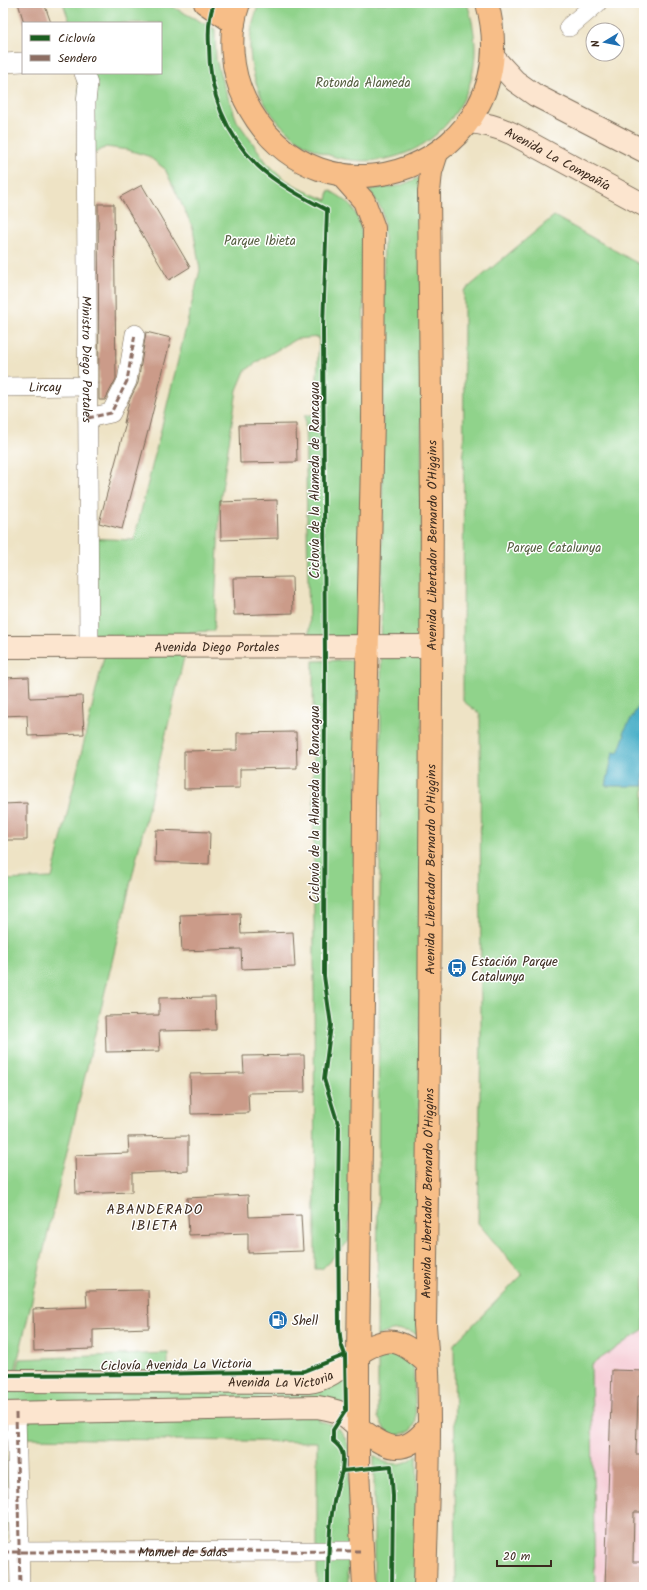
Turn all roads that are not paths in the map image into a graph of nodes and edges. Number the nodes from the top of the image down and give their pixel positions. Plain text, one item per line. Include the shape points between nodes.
1 (205, 3) edge
2 (486, 3) edge
3 (597, 3) edge
4 (237, 13) edge
5 (569, 27) dead end
6 (493, 57) junction
7 (22, 62) edge
8 (3, 63) edge
9 (84, 74) edge
10 (468, 122) junction
11 (644, 151) edge
12 (437, 153) junction
13 (340, 174) junction
14 (641, 197) edge
15 (135, 334) dead end
16 (88, 386) junction
17 (3, 387) edge
18 (88, 418) junction
19 (89, 646) junction
20 (368, 646) junction
21 (431, 646) junction
22 (3, 647) edge
23 (358, 1354) junction
24 (427, 1363) junction
25 (3, 1381) edge
26 (9, 1413) edge
27 (358, 1427) junction
28 (428, 1427) junction
29 (363, 1550) junction
30 (11, 1552) edge
31 (20, 1587) edge
32 (364, 1587) edge
33 (425, 1587) edge

1 - 4 main road
2 - 6 main road via 491,20
3 - 5 street
4 - 13 main road via 232,47 235,70 252,114 283,148 303,161
6 - 10 main road via 485,91
6 - 11 main road via 516,81 534,94
7 - 8 street
9 - 16 street, Ministro Diego Portales via 88,84
10 - 12 main road via 449,144
10 - 14 main road, Avenida La Compañía via 484,123 513,134
12 - 13 main road via 419,163 387,173 360,176
12 - 21 main road, Avenida Libertador Bernardo O'Higgins via 431,172 429,192
13 - 20 main road via 364,201 374,228
15 - 18 street via 127,381 111,413
16 - 17 street, Lircay
16 - 18 street, Ministro Diego Portales
18 - 19 street, Ministro Diego Portales
19 - 20 main road, Avenida Diego Portales
19 - 22 main road, Avenida Diego Portales
20 - 21 main road, Avenida Diego Portales
20 - 23 main road
21 - 24 main road, Avenida Libertador Bernardo O'Higgins via 425,1325
23 - 24 main road via 374,1344 391,1341 403,1345
23 - 25 main road, Avenida La Victoria via 336,1371 308,1382
23 - 27 main road
24 - 28 main road, Avenida Libertador Bernardo O'Higgins
26 - 27 main road via 317,1407 337,1410
26 - 30 street
27 - 28 main road via 390,1447 411,1443
27 - 29 main road
28 - 33 main road, Avenida Libertador Bernardo O'Higgins
29 - 30 street, Manuel de Salas
29 - 32 main road
30 - 31 street

